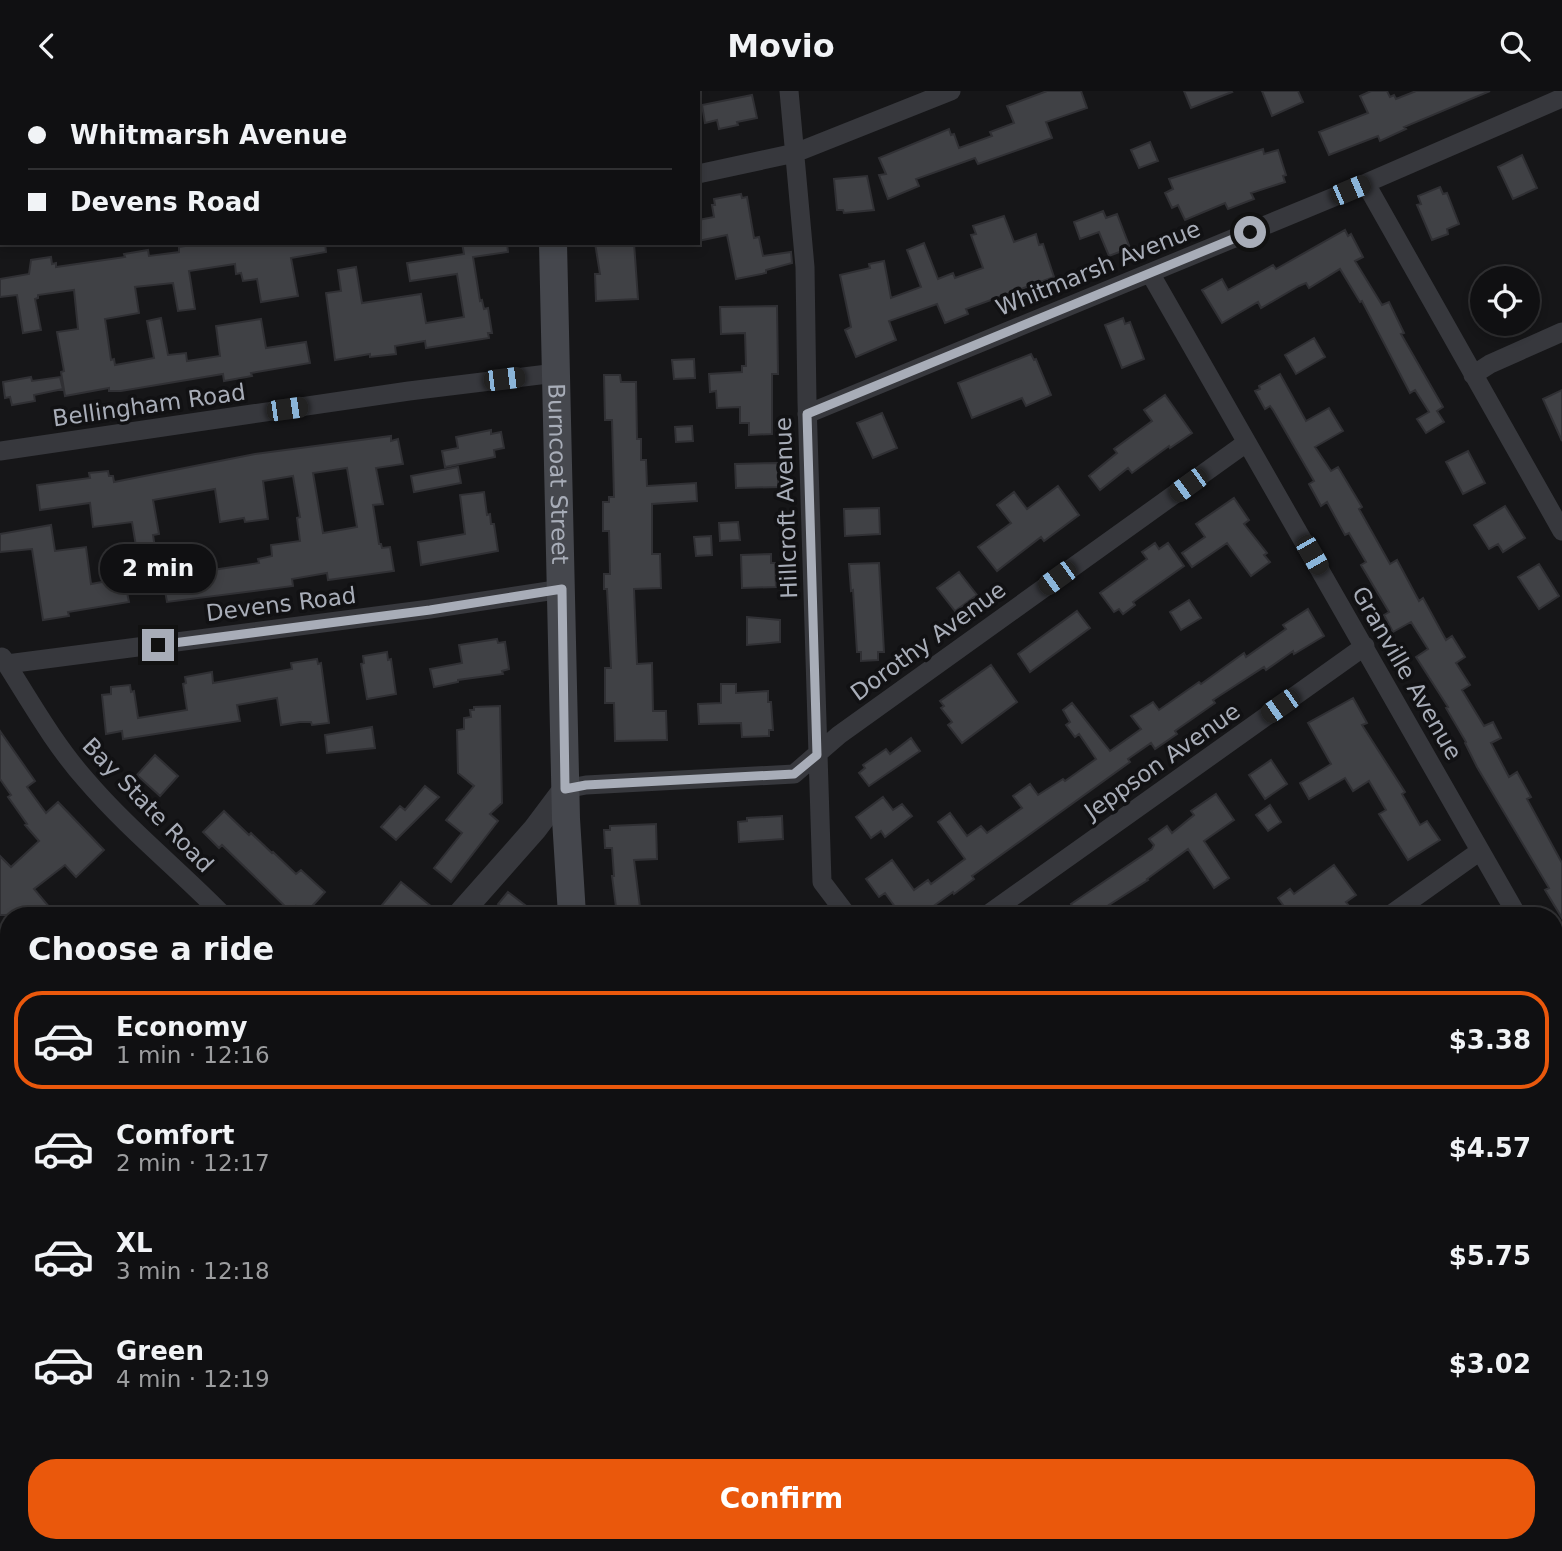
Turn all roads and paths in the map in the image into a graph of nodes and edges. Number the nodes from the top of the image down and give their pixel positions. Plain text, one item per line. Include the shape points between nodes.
1 (789, 91) edge
2 (951, 91) edge
3 (1562, 98) edge
4 (795, 153) junction
5 (700, 173) edge
6 (1366, 184) junction
7 (553, 245) edge
8 (1150, 272) junction
9 (1562, 332) edge
10 (555, 373) junction
11 (1473, 375) junction
12 (807, 414) junction
13 (1246, 443) junction
14 (0, 451) edge
15 (1562, 531) edge
16 (562, 589) junction
17 (1365, 646) junction
18 (4, 659) edge
19 (817, 755) junction
20 (565, 789) junction
21 (1480, 851) junction
22 (214, 907) edge
23 (466, 907) edge
24 (572, 907) edge
25 (841, 907) edge
26 (998, 907) edge
27 (1401, 907) edge
28 (1512, 907) edge

1 - 4 street, Hillcroft Avenue
2 - 4 street
3 - 6 street, Whitmarsh Avenue
4 - 5 street
4 - 12 street, Hillcroft Avenue via 805,267
6 - 8 street, Whitmarsh Avenue
6 - 11 street
7 - 10 main road, Burncoat Street
8 - 12 street, Whitmarsh Avenue
8 - 13 street, Granville Avenue
9 - 11 street
10 - 14 street, Bellingham Road
10 - 16 main road, Burncoat Street
11 - 15 street
12 - 19 street, Hillcroft Avenue
13 - 17 street, Granville Avenue
13 - 19 street, Dorothy Avenue
16 - 18 street, Devens Road via 430,610
16 - 20 main road, Burncoat Street
17 - 21 street, Granville Avenue
17 - 26 street, Jeppson Avenue
18 - 22 street, Bay State Road via 64,754 91,787
19 - 20 street, Dorothy Avenue via 794,774
19 - 25 street, Hillcroft Avenue via 822,882
20 - 23 street
20 - 24 main road, Burncoat Street
21 - 27 street
21 - 28 street, Granville Avenue

